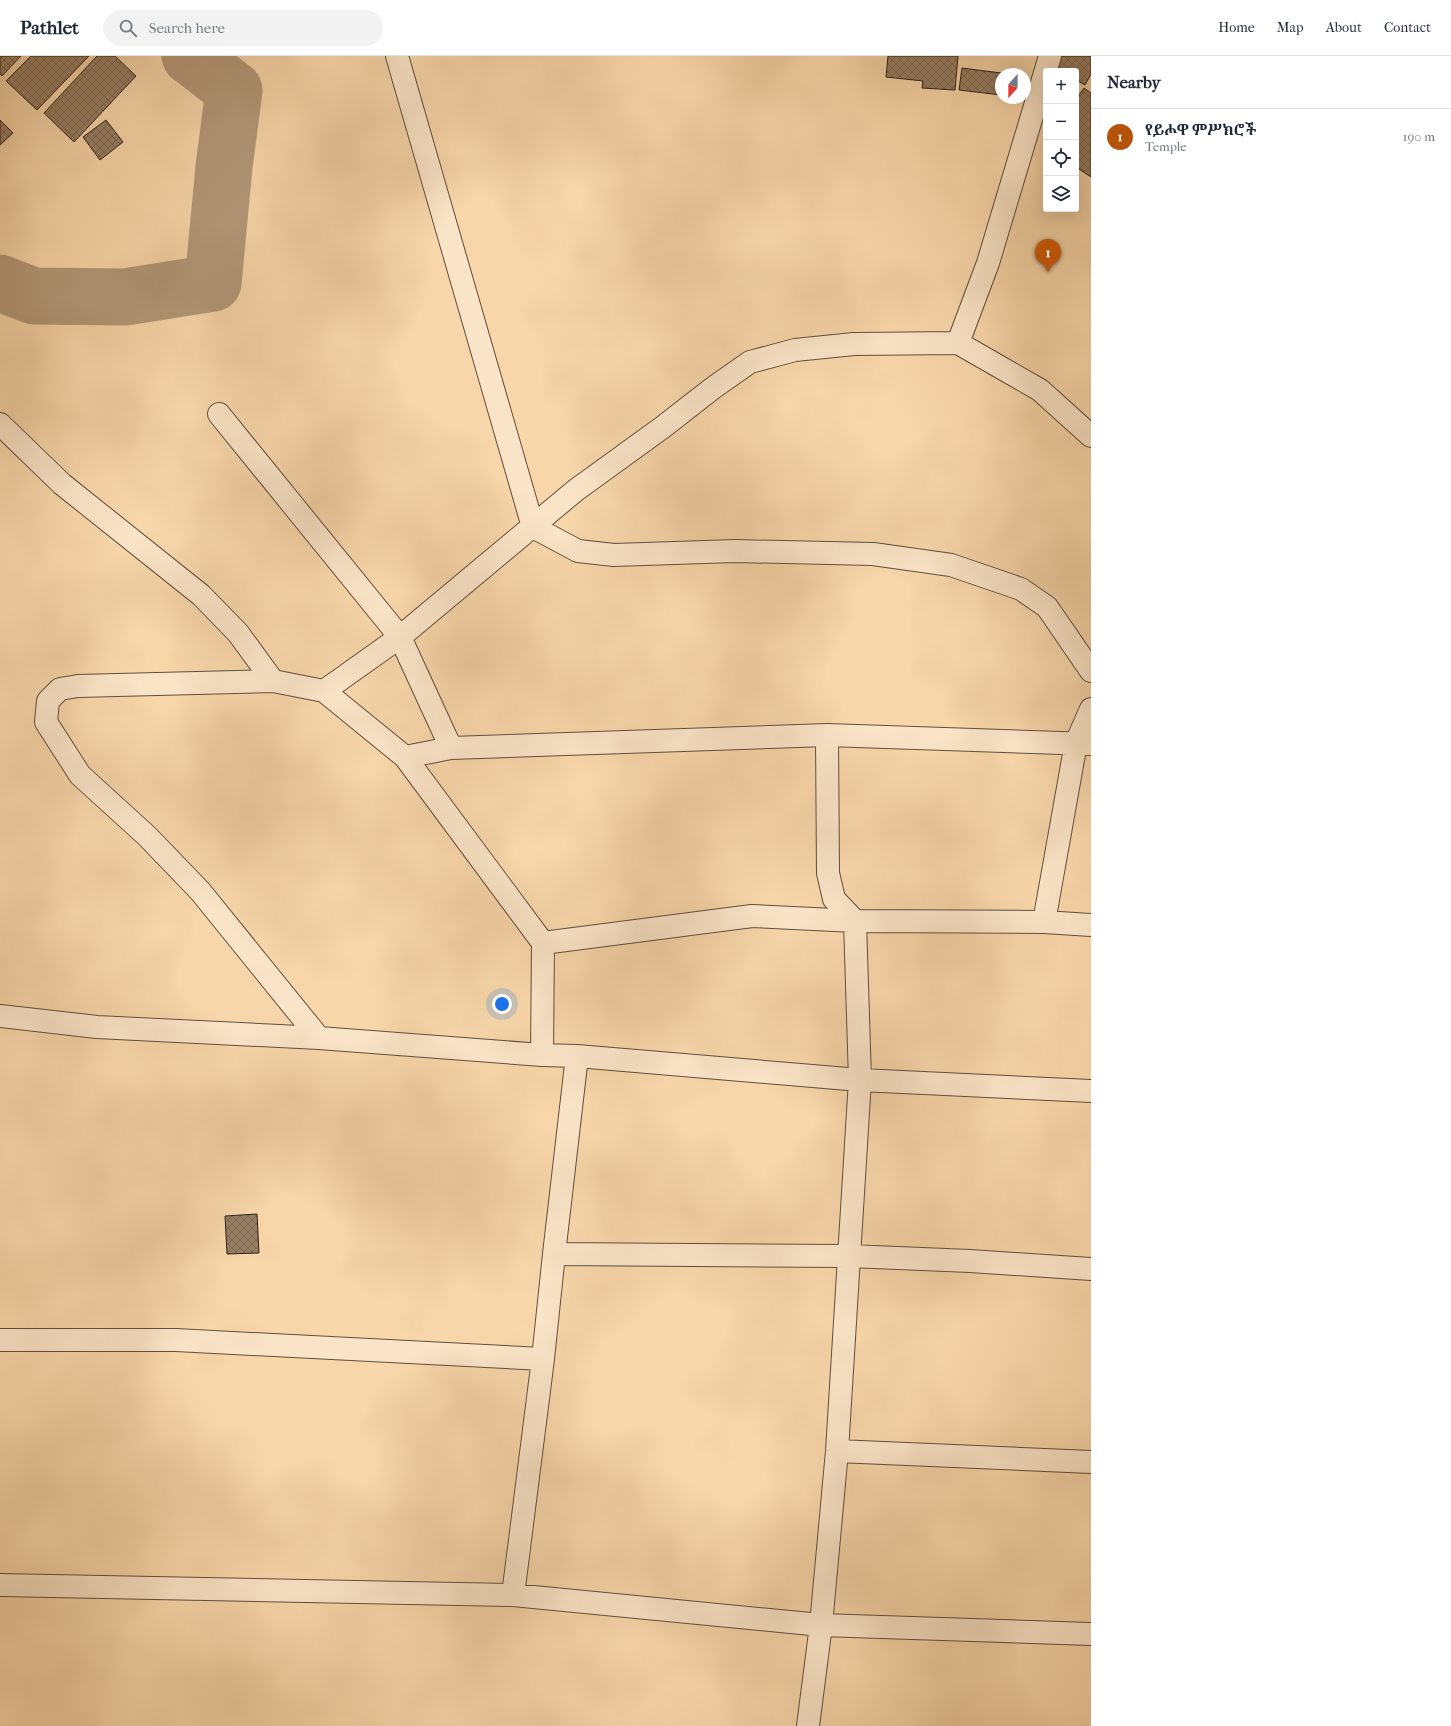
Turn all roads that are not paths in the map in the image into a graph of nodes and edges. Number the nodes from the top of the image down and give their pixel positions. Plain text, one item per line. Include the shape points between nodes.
1 (397, 56) edge
2 (1050, 56) edge
3 (958, 343) junction
4 (218, 414) dead end
5 (0, 424) edge
6 (1091, 436) edge
7 (533, 527) junction
8 (400, 637) junction
9 (1091, 671) edge
10 (273, 681) junction
11 (324, 691) junction
12 (1091, 709) edge
13 (827, 735) junction
14 (1083, 743) edge
15 (451, 748) junction
16 (405, 757) junction
17 (855, 921) junction
18 (1044, 922) junction
19 (1091, 925) edge
20 (543, 943) junction
21 (0, 1016) edge
22 (319, 1038) junction
23 (542, 1055) junction
24 (577, 1056) junction
25 (860, 1080) junction
26 (1091, 1091) edge
27 (554, 1254) junction
28 (849, 1256) junction
29 (1091, 1269) edge
30 (0, 1340) edge
31 (544, 1359) junction
32 (837, 1451) junction
33 (1091, 1462) edge
34 (0, 1584) edge
35 (513, 1595) junction
36 (821, 1625) junction
37 (1091, 1634) edge
38 (808, 1726) edge

1 - 7 street
2 - 3 street via 988,263
3 - 6 street via 1040,390
3 - 7 street via 854,344 795,350 750,362 576,490
4 - 8 street
5 - 10 street via 62,484 202,595 238,633
7 - 8 street
7 - 9 street via 578,551 614,555 735,551 873,554 951,565 1021,589 1047,606
8 - 11 street
8 - 15 street
10 - 11 street
10 - 22 street via 78,686 60,689 48,701 46,722 80,775 147,836 200,891
11 - 16 street
12 - 14 street
13 - 14 street
13 - 15 street
13 - 17 street via 828,873 834,899
14 - 18 street
15 - 16 street
16 - 20 street
17 - 18 street
17 - 20 street via 752,916
17 - 25 street
18 - 19 street
20 - 23 street
21 - 22 street via 97,1027
22 - 23 street
23 - 24 street
24 - 25 street
24 - 27 street
25 - 26 street
25 - 28 street
27 - 28 street
27 - 31 street
28 - 29 street
28 - 32 street
30 - 31 street via 176,1340
31 - 35 street
32 - 33 street
32 - 36 street
34 - 35 street
35 - 36 street
36 - 37 street
36 - 38 street

